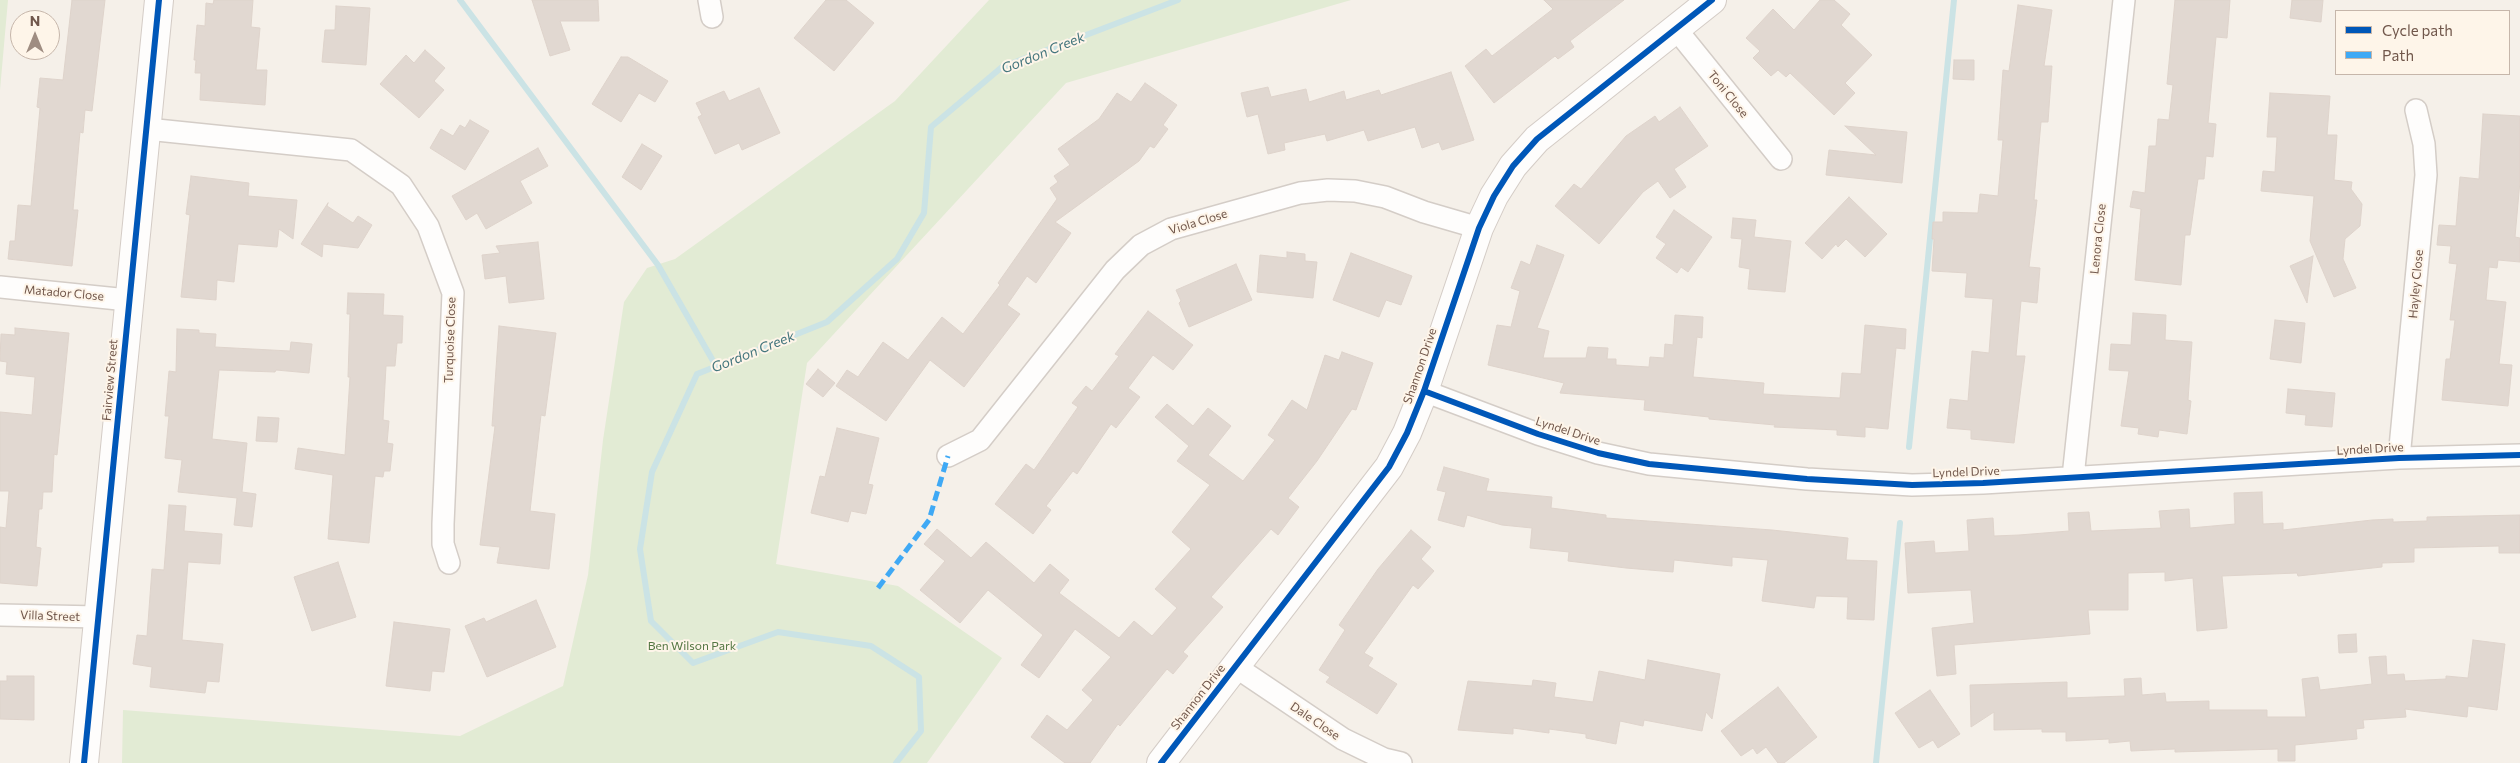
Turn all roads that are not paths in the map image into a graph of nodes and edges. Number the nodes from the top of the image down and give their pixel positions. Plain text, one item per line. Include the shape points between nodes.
1 (159, 0) edge
2 (1712, 0) edge
3 (2124, 0) edge
4 (1676, 29) junction
5 (2416, 110) dead end
6 (147, 129) junction
7 (1781, 159) dead end
8 (1479, 228) junction
9 (0, 287) edge
10 (128, 300) junction
11 (1424, 391) junction
12 (2520, 455) edge
13 (948, 456) dead end
14 (2399, 458) junction
15 (2073, 477) junction
16 (449, 563) dead end
17 (0, 615) edge
18 (99, 617) junction
19 (1236, 666) junction
20 (84, 763) edge
21 (1161, 763) edge
22 (1401, 763) edge

1 - 6 street, Fairview Street
2 - 4 street, Shannon Drive
3 - 15 street, Lenora Close
4 - 7 street, Toni Close
4 - 8 street, Shannon Drive via 1537,139 1513,166
5 - 14 street, Hayley Close via 2424,144 2426,175
6 - 10 street, Fairview Street
6 - 16 street, Turquoise Close via 351,150 400,186 428,226 453,293 443,524 443,544
8 - 11 street, Shannon Drive
8 - 13 street, Viola Close via 1385,197 1328,190 1300,193 1171,229 1141,245 1115,270 980,440
9 - 10 street, Matador Close
10 - 18 street, Fairview Street
11 - 15 street, Lyndel Drive via 1581,448 1649,464 1912,485
11 - 19 street, Shannon Drive via 1407,433 1388,467
12 - 14 street, Lyndel Drive
14 - 15 street, Lyndel Drive
17 - 18 street, Villa Street
18 - 20 street, Fairview Street
19 - 21 street, Shannon Drive
19 - 22 street, Dale Close via 1343,739

